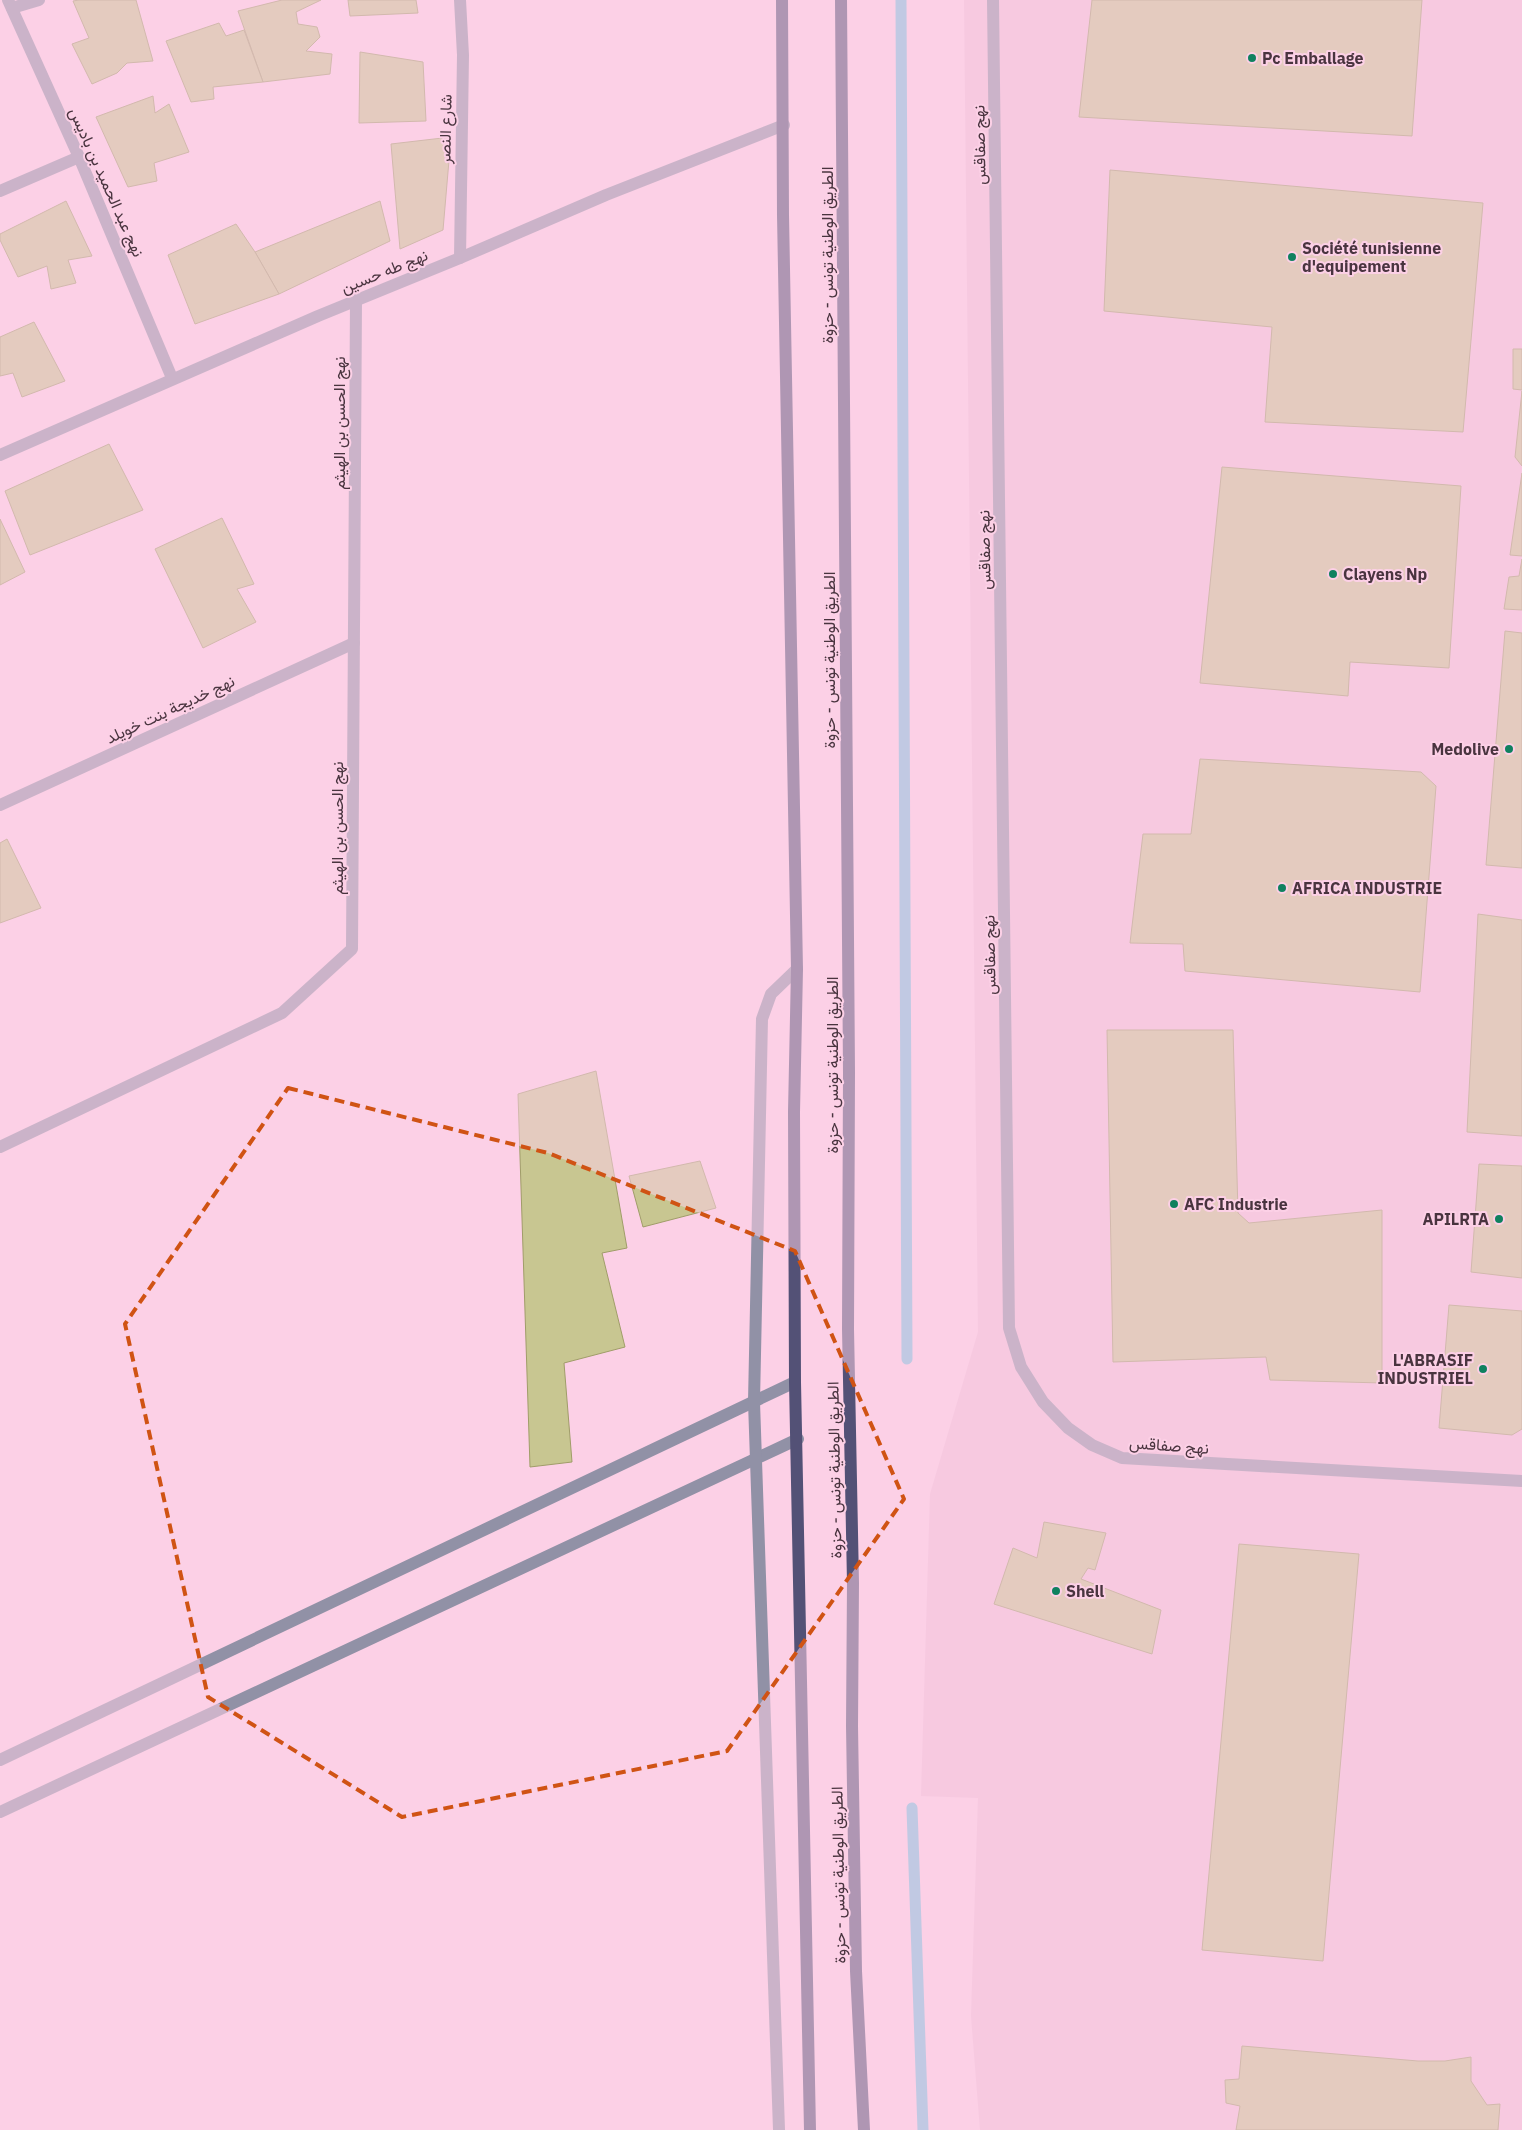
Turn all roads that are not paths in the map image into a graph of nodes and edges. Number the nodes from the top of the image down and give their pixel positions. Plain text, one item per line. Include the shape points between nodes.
1 (39, 0) edge
2 (460, 0) edge
3 (782, 0) edge
4 (841, 0) edge
5 (993, 0) edge
6 (10, 4) edge
7 (784, 125) junction
8 (79, 157) junction
9 (0, 191) edge
10 (460, 258) junction
11 (356, 300) junction
12 (172, 378) junction
13 (0, 455) edge
14 (354, 643) junction
15 (0, 805) edge
16 (797, 968) junction
17 (0, 1147) edge
18 (796, 1382) junction
19 (754, 1402) junction
20 (798, 1439) junction
21 (757, 1458) junction
22 (1522, 1481) edge
23 (0, 1760) edge
24 (0, 1812) edge
25 (779, 2130) edge
26 (810, 2130) edge
27 (864, 2130) edge

1 - 6 street
2 - 10 street, شارع النصر via 463,55
3 - 7 main road, الطريق الوطنية تونس - حزوة
4 - 27 main road, الطريق الوطنية تونس - حزوة via 852,1726 856,1971
5 - 22 street, نهج صفاقس via 1010,1328 1021,1366 1043,1402 1068,1428 1092,1445 1122,1458
6 - 8 street, نهج عبد الحميد بن باديس
7 - 10 street, نهج طه حسين via 606,195
7 - 16 main road, الطريق الوطنية تونس - حزوة
8 - 9 street
8 - 12 street, نهج عبد الحميد بن باديس
10 - 11 street, نهج طه حسين
11 - 12 street, نهج طه حسين
11 - 14 street, نهج الحسن بن الهيثم
12 - 13 street, نهج طه حسين
14 - 15 street, نهج خديجة بنت خويلد
14 - 17 street, نهج الحسن بن الهيثم via 352,949 282,1013
16 - 18 main road, الطريق الوطنية تونس - حزوة via 794,1112
16 - 19 street via 771,994 762,1019
18 - 19 street
18 - 20 main road, الطريق الوطنية تونس - حزوة
19 - 21 street
19 - 23 street
20 - 21 street
20 - 26 main road, الطريق الوطنية تونس - حزوة
21 - 24 street
21 - 25 street

